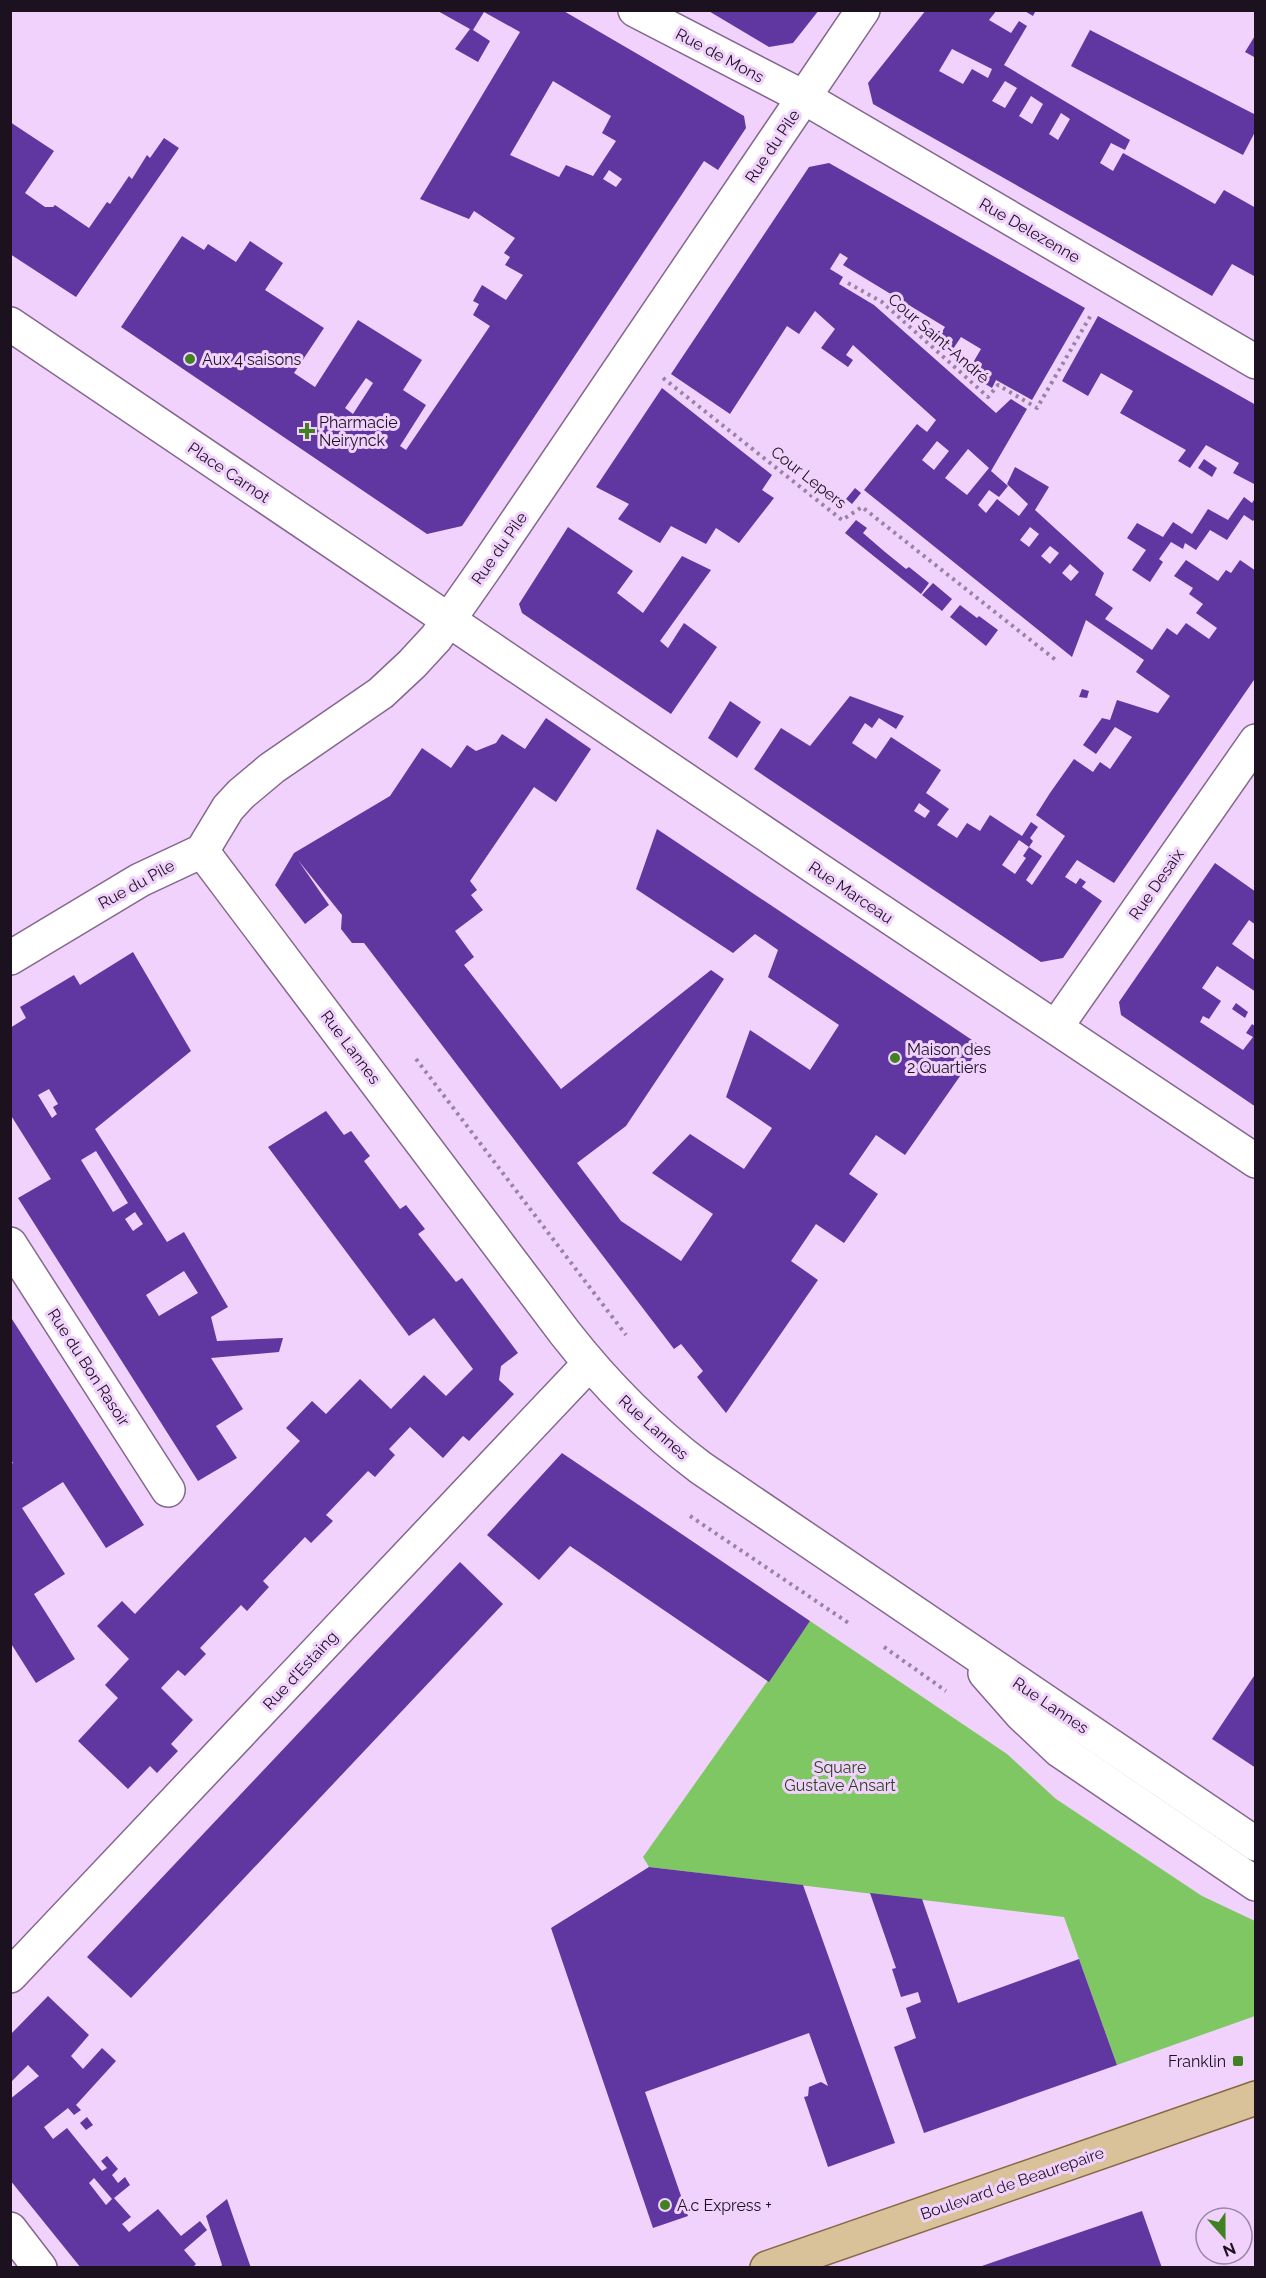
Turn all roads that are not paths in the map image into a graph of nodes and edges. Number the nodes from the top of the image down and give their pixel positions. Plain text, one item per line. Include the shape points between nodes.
1 (635, 10) edge
2 (863, 10) edge
3 (805, 98) junction
4 (10, 324) edge
5 (1256, 362) edge
6 (448, 621) junction
7 (1256, 741) edge
8 (202, 851) junction
9 (10, 958) edge
10 (1056, 1027) junction
11 (1256, 1161) edge
12 (10, 1244) edge
13 (589, 1364) junction
14 (168, 1490) dead end
15 (969, 1649) junction
16 (1256, 1844) edge
17 (1256, 1884) edge
18 (10, 1976) edge
19 (1256, 2098) edge
20 (10, 2229) edge
21 (40, 2268) edge
22 (767, 2268) edge

1 - 3 street, Rue de Mons
2 - 3 street, Rue du Pile
3 - 5 street, Rue Delezenne
3 - 6 street, Rue du Pile
4 - 6 street, Place Carnot
6 - 8 street, Rue du Pile via 423,653 381,693 241,794
6 - 10 street, Rue Marceau
7 - 10 street, Rue Desaix
8 - 9 street, Rue du Pile via 140,880
8 - 13 street, Rue Lannes
10 - 11 street, Rue Marceau
12 - 14 street, Rue du Bon Rasoir
13 - 15 street, Rue Lannes via 649,1425 693,1462
13 - 18 street, Rue d'Estaing
15 - 16 street, Rue Lannes
15 - 17 street via 996,1688 1059,1750
19 - 22 main road, Boulevard de Beaurepaire
20 - 21 street

